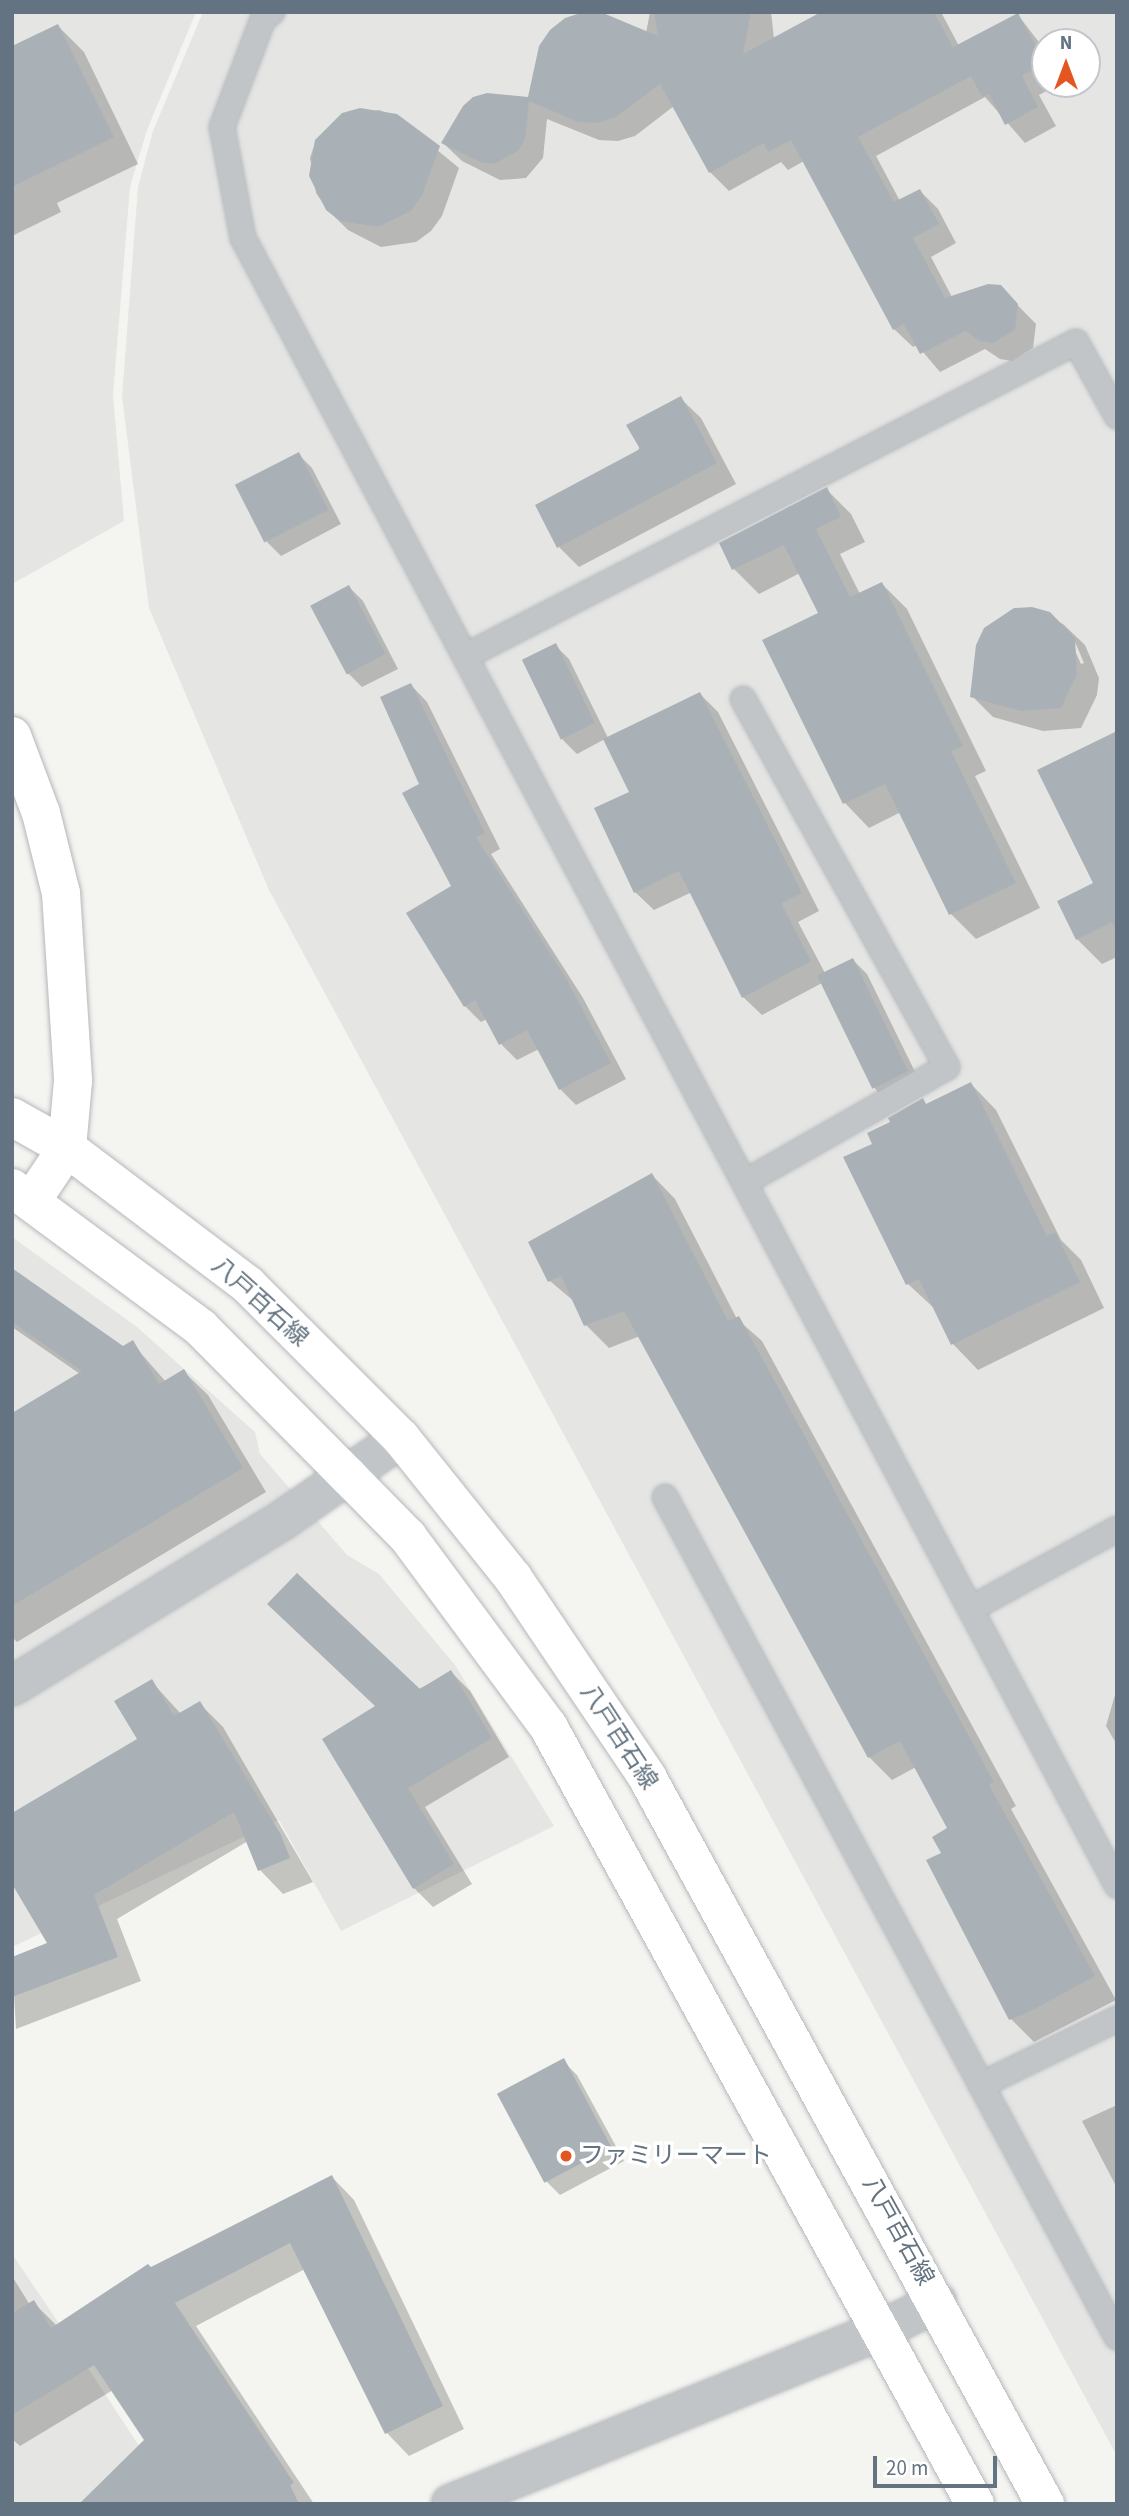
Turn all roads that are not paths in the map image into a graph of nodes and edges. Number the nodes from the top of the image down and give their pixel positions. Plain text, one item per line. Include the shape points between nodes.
1 (272, 12) edge
2 (1117, 416) edge
3 (466, 656) junction
4 (743, 699) dead end
5 (12, 736) edge
6 (12, 1117) edge
7 (67, 1148) junction
8 (745, 1182) junction
9 (22, 1194) edge
10 (401, 1438) junction
11 (349, 1477) junction
12 (665, 1497) dead end
13 (1117, 1529) edge
14 (972, 1608) junction
15 (12, 1686) edge
16 (1117, 1885) edge
17 (1117, 2019) edge
18 (981, 2085) junction
19 (937, 2302) junction
20 (880, 2331) junction
21 (1117, 2337) edge
22 (452, 2504) edge
23 (975, 2504) edge
24 (1045, 2504) edge

1 - 3 lane via 263,19 222,127 243,238
2 - 3 lane via 1076,342
3 - 8 lane
4 - 8 lane via 947,1067
5 - 7 main road via 41,813 61,893 72,1081
6 - 7 main road, 八戸百石線
7 - 9 main road
7 - 10 main road, 八戸百石線 via 248,1285
8 - 14 lane
9 - 11 main road via 201,1328
10 - 11 street
10 - 19 main road, 八戸百石線 via 513,1577 647,1777
11 - 15 street
11 - 20 main road via 408,1537 548,1726
12 - 18 lane
13 - 14 lane
14 - 16 lane
17 - 18 lane
18 - 21 lane
19 - 20 street
19 - 24 main road, 八戸百石線
20 - 22 street
20 - 23 main road

